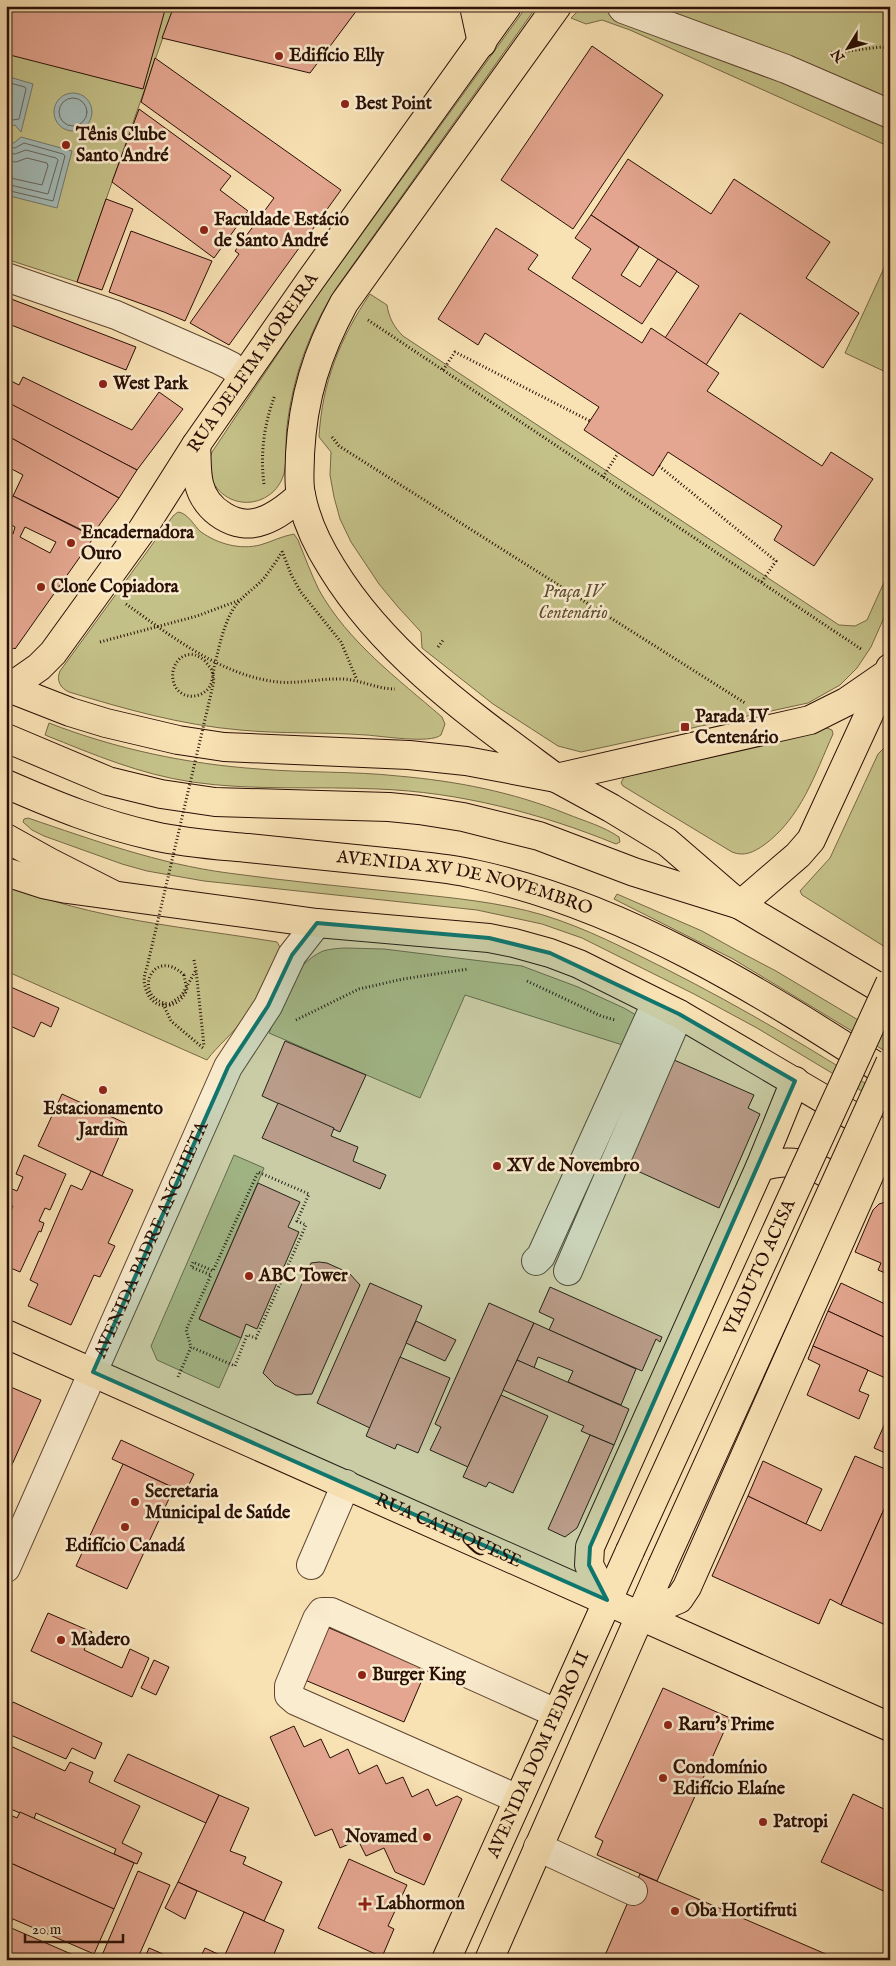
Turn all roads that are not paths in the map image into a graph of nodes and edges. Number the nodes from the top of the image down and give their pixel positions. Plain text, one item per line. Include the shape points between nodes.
1 (474, 6) edge
2 (507, 6) edge
3 (557, 6) edge
4 (621, 6) edge
5 (482, 43) junction
6 (890, 114) edge
7 (6, 278) edge
8 (243, 377) junction
9 (196, 445) junction
10 (301, 495) junction
11 (889, 670) edge
12 (8, 687) edge
13 (6, 738) edge
14 (556, 778) junction
15 (6, 784) edge
16 (6, 838) edge
17 (6, 872) edge
18 (114, 895) junction
19 (740, 904) junction
20 (317, 923) junction
21 (890, 983) edge
22 (890, 994) edge
23 (668, 1008) junction
24 (890, 1063) edge
25 (890, 1075) edge
26 (795, 1081) junction
27 (888, 1137) edge
28 (760, 1167) junction
29 (854, 1208) junction
30 (536, 1261) dead end
31 (568, 1271) dead end
32 (6, 1334) edge
33 (93, 1372) junction
34 (346, 1484) junction
35 (630, 1551) joint
36 (311, 1565) dead end
37 (6, 1568) edge
38 (607, 1600) junction
39 (641, 1615) junction
40 (556, 1713) junction
41 (890, 1727) edge
42 (518, 1799) junction
43 (538, 1847) junction
44 (633, 1891) dead end
45 (446, 1960) edge
46 (489, 1960) edge

1 - 5 main road
2 - 5 main road, RUA DELFIM MOREIRA
3 - 10 main road via 339,312 314,369 303,417 299,474
4 - 6 street
5 - 8 main road, RUA DELFIM MOREIRA
7 - 8 street via 116,315 219,360
8 - 9 main road, RUA DELFIM MOREIRA
9 - 10 main road via 203,496 219,514 230,520 250,524 261,522 281,512
9 - 12 main road, RUA DELFIM MOREIRA via 142,530 53,653 39,667
10 - 14 main road via 323,553 358,608 380,633 484,725
11 - 14 main road via 846,702 810,720
11 - 19 main road via 810,840 798,855
12 - 14 main road via 46,704 106,723 178,740 224,747 409,755 466,761
13 - 19 main road via 108,781 161,794 215,802 389,807 482,822 539,836 634,872
14 - 19 main road via 667,842
15 - 25 main road, AVENIDA XV DE NOVEMBRO via 103,823 154,836 430,867 472,873 523,886 633,928 683,952
16 - 18 main road
17 - 18 main road via 42,884
18 - 20 main road
19 - 22 main road
20 - 23 main road via 514,943 550,952 579,964
20 - 33 street, AVENIDA PADRE ANCHIETA via 292,955 268,1006 228,1067
21 - 35 main road, VIADUTO ACISA, bridge
23 - 26 main road
23 - 30 street via 645,1027
23 - 31 street
24 - 39 main road, VIADUTO ACISA, bridge
26 - 27 main road
26 - 28 main road
27 - 29 main road
28 - 29 main road via 788,1161 816,1167 839,1184
28 - 38 main road via 590,1547 589,1565
29 - 39 main road via 687,1587 679,1599
32 - 33 main road, RUA CATEQUESE
33 - 34 main road, RUA CATEQUESE
33 - 37 street, AVENIDA PADRE ANCHIETA
34 - 36 street
34 - 38 main road, RUA CATEQUESE
35 - 38 main road, AVENIDA DOM PEDRO II
38 - 39 main road, RUA CATEQUESE
38 - 40 main road, AVENIDA DOM PEDRO II
39 - 41 main road, RUA CATEQUESE
39 - 43 main road
40 - 42 main road, AVENIDA DOM PEDRO II
40 - 42 street via 331,1612 322,1612 317,1619 289,1686 289,1695 296,1701
42 - 45 main road, AVENIDA DOM PEDRO II
43 - 44 street
43 - 46 main road

